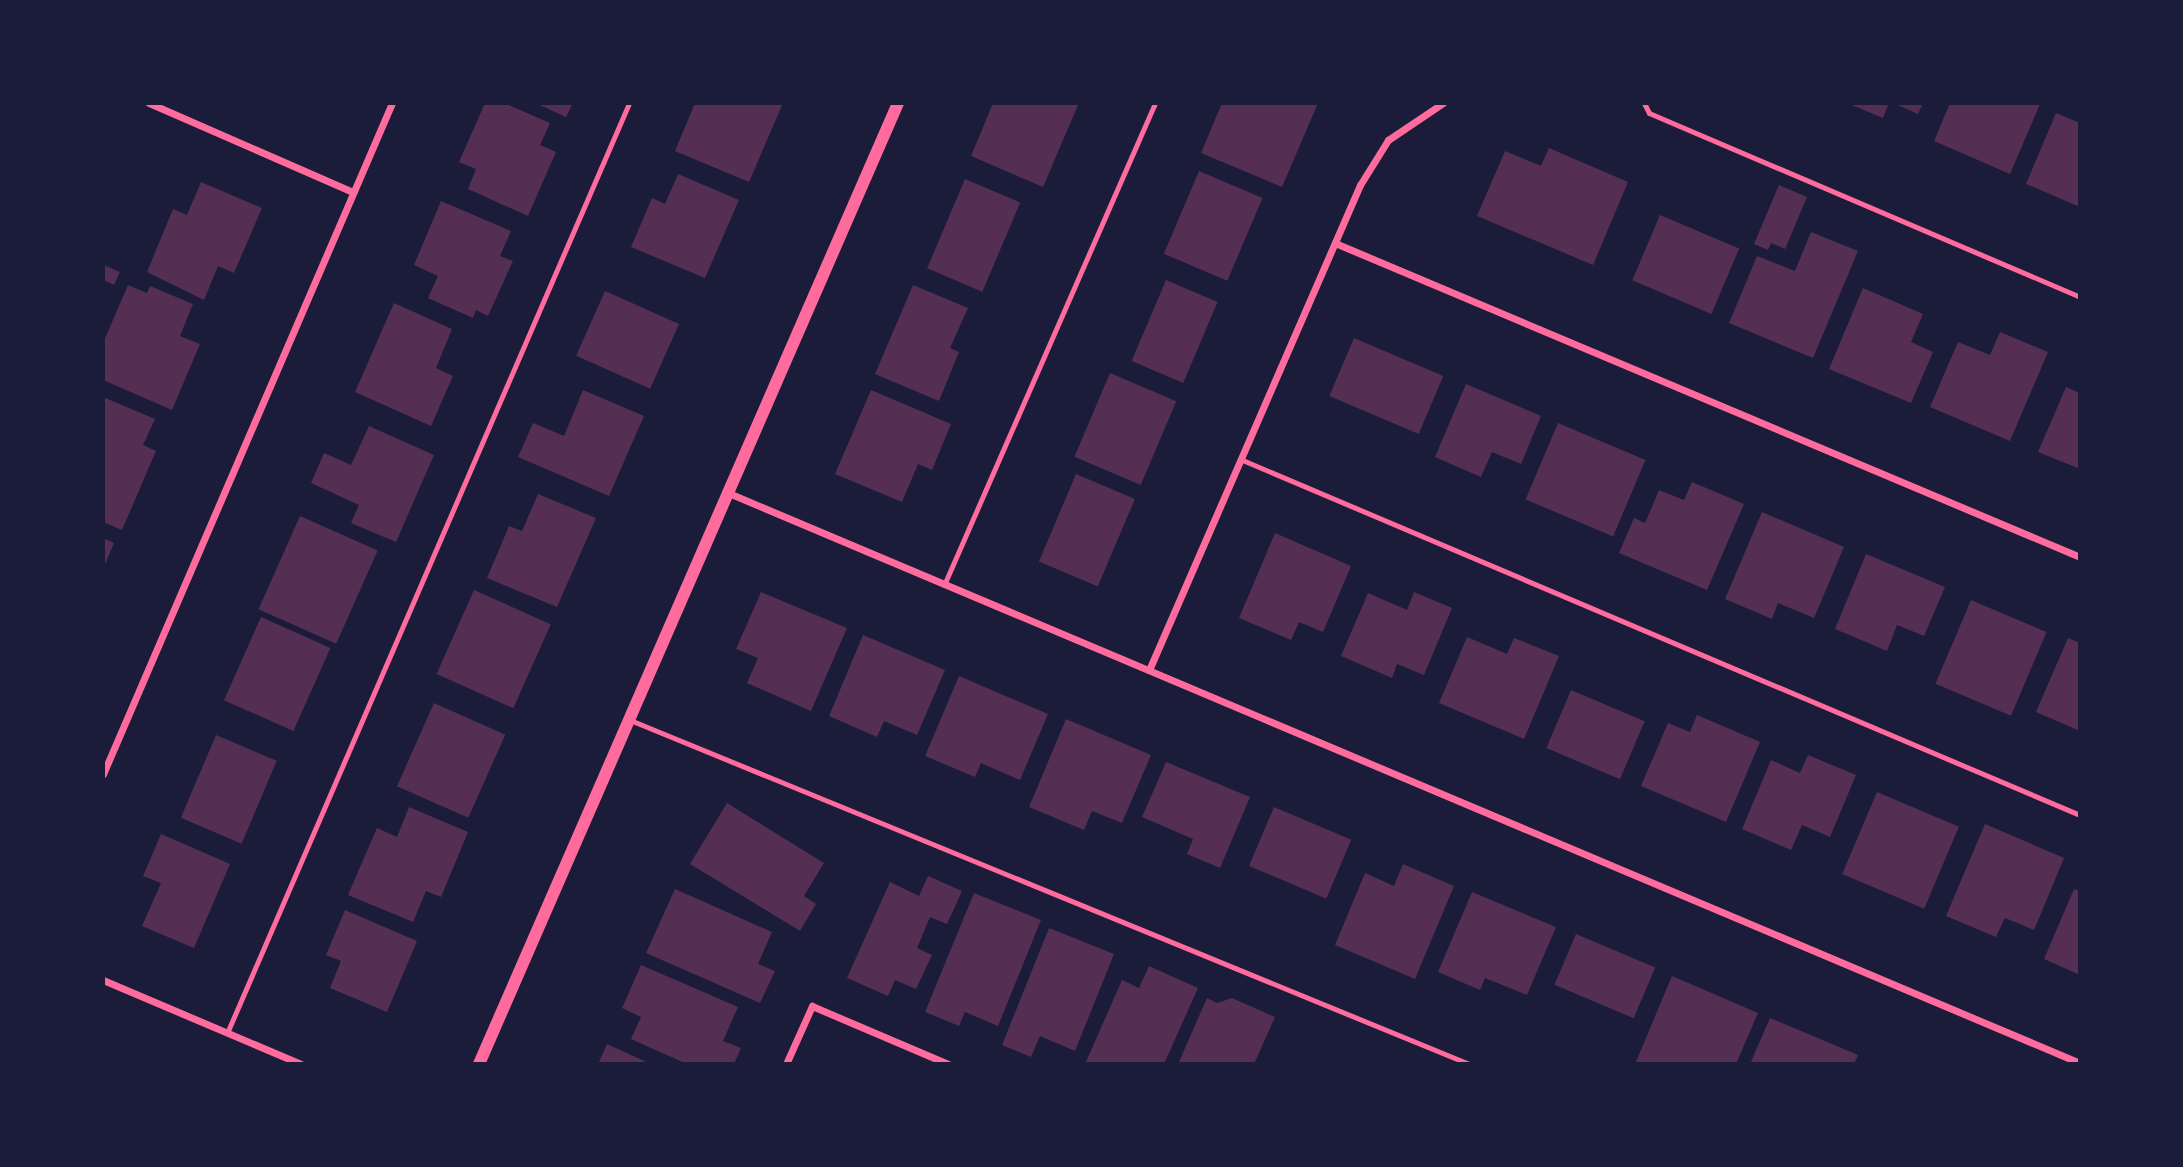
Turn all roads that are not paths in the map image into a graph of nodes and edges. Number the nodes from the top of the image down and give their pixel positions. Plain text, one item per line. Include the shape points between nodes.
1 (149, 103) edge
2 (392, 103) edge
3 (629, 103) edge
4 (898, 103) edge
5 (1155, 103) edge
6 (1443, 103) edge
7 (1644, 103) edge
8 (353, 192) junction
9 (1335, 243) junction
10 (2080, 297) edge
11 (1240, 459) junction
12 (731, 494) junction
13 (2080, 557) edge
14 (944, 585) junction
15 (1149, 670) junction
16 (631, 720) junction
17 (103, 774) edge
18 (2080, 815) edge
19 (103, 980) edge
20 (227, 1033) junction
21 (2080, 1063) edge
22 (301, 1064) edge
23 (479, 1064) edge
24 (786, 1064) edge
25 (948, 1064) edge
26 (1469, 1064) edge

1 - 8 street
2 - 8 street
3 - 20 lane
4 - 12 street
5 - 14 lane
6 - 9 street via 1388,140 1360,186
7 - 10 lane via 1649,113
8 - 17 street
9 - 11 street
9 - 13 street
11 - 15 street
11 - 18 lane
12 - 14 street
12 - 16 street
14 - 15 street
15 - 21 street
16 - 23 street
16 - 26 lane
19 - 20 street
20 - 22 street
24 - 25 street via 812,1006

